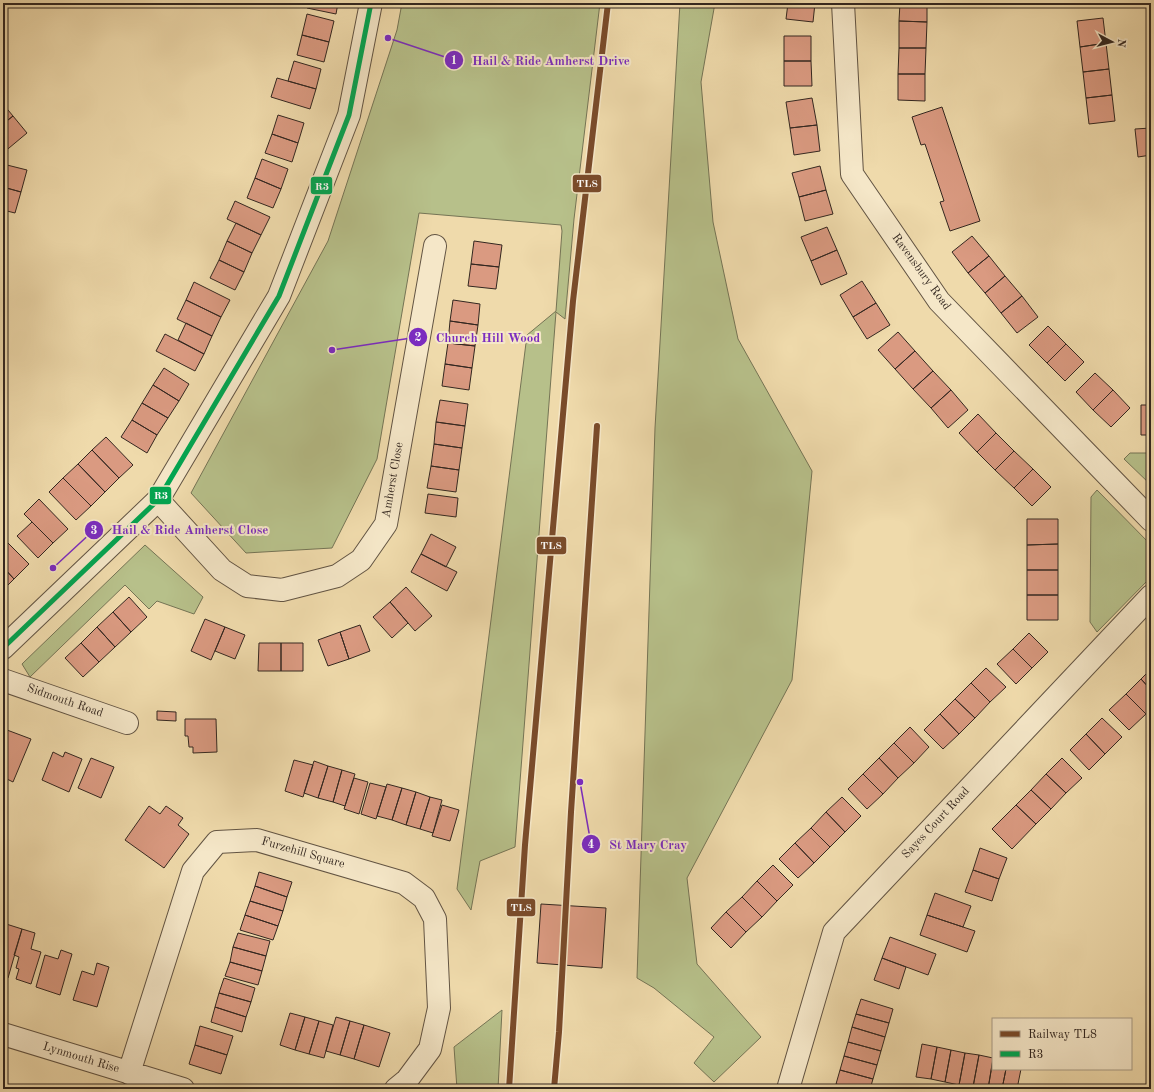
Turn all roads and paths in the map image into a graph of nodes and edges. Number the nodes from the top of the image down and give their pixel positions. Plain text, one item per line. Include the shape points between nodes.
1 (371, 3) edge
2 (843, 3) edge
3 (435, 246) dead end
4 (158, 500) junction
5 (1151, 520) edge
6 (1151, 596) edge
7 (3, 648) edge
8 (3, 680) edge
9 (126, 723) dead end
10 (3, 1034) edge
11 (129, 1073) junction
12 (183, 1089) edge
13 (396, 1089) edge
14 (788, 1089) edge

1 - 4 street via 349,115 279,296
2 - 5 street, Ravensbury Road via 852,174 939,301
3 - 4 street, Amherst Close via 386,524 361,560 337,576 282,590 247,586 222,570
4 - 7 street
6 - 14 street, Sayes Court Road via 834,932
8 - 9 street, Sidmouth Road
10 - 11 street, Lynmouth Rise
11 - 12 street, Lynmouth Rise
11 - 13 street, Furzehill Square via 194,871 217,842 257,840 404,883 424,898 435,919 439,1008 430,1049 407,1080

